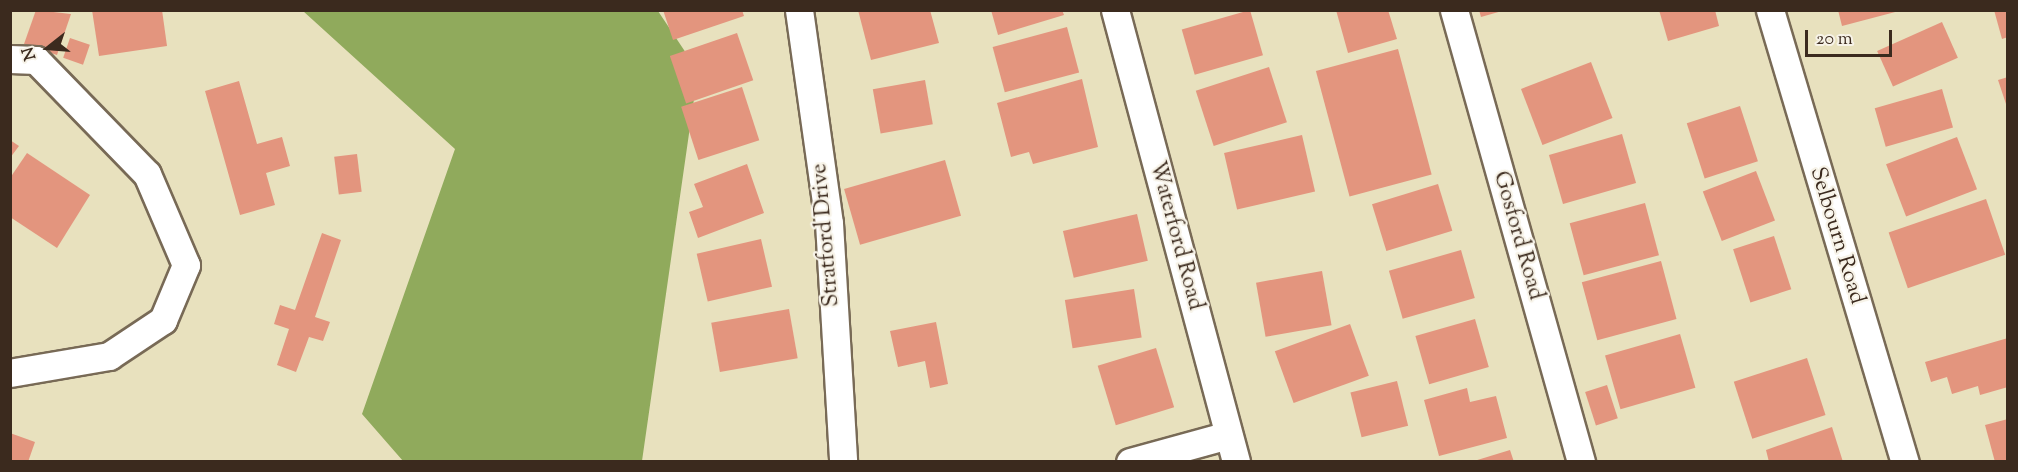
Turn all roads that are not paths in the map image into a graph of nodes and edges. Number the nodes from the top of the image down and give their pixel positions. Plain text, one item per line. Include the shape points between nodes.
1 (799, 10) edge
2 (1115, 10) edge
3 (1454, 10) edge
4 (1770, 10) edge
5 (10, 59) edge
6 (10, 373) edge
7 (1228, 435) junction
8 (843, 462) edge
9 (1130, 462) edge
10 (1236, 462) edge
11 (1581, 462) edge
12 (1905, 462) edge

1 - 8 street, Stratford Drive via 806,29 829,223
2 - 7 street, Waterford Road
3 - 11 street, Gosford Road
4 - 12 street, Selbourn Road
5 - 6 street via 36,60 147,174 186,264 163,321 109,356
7 - 9 street
7 - 10 street, Waterford Road

